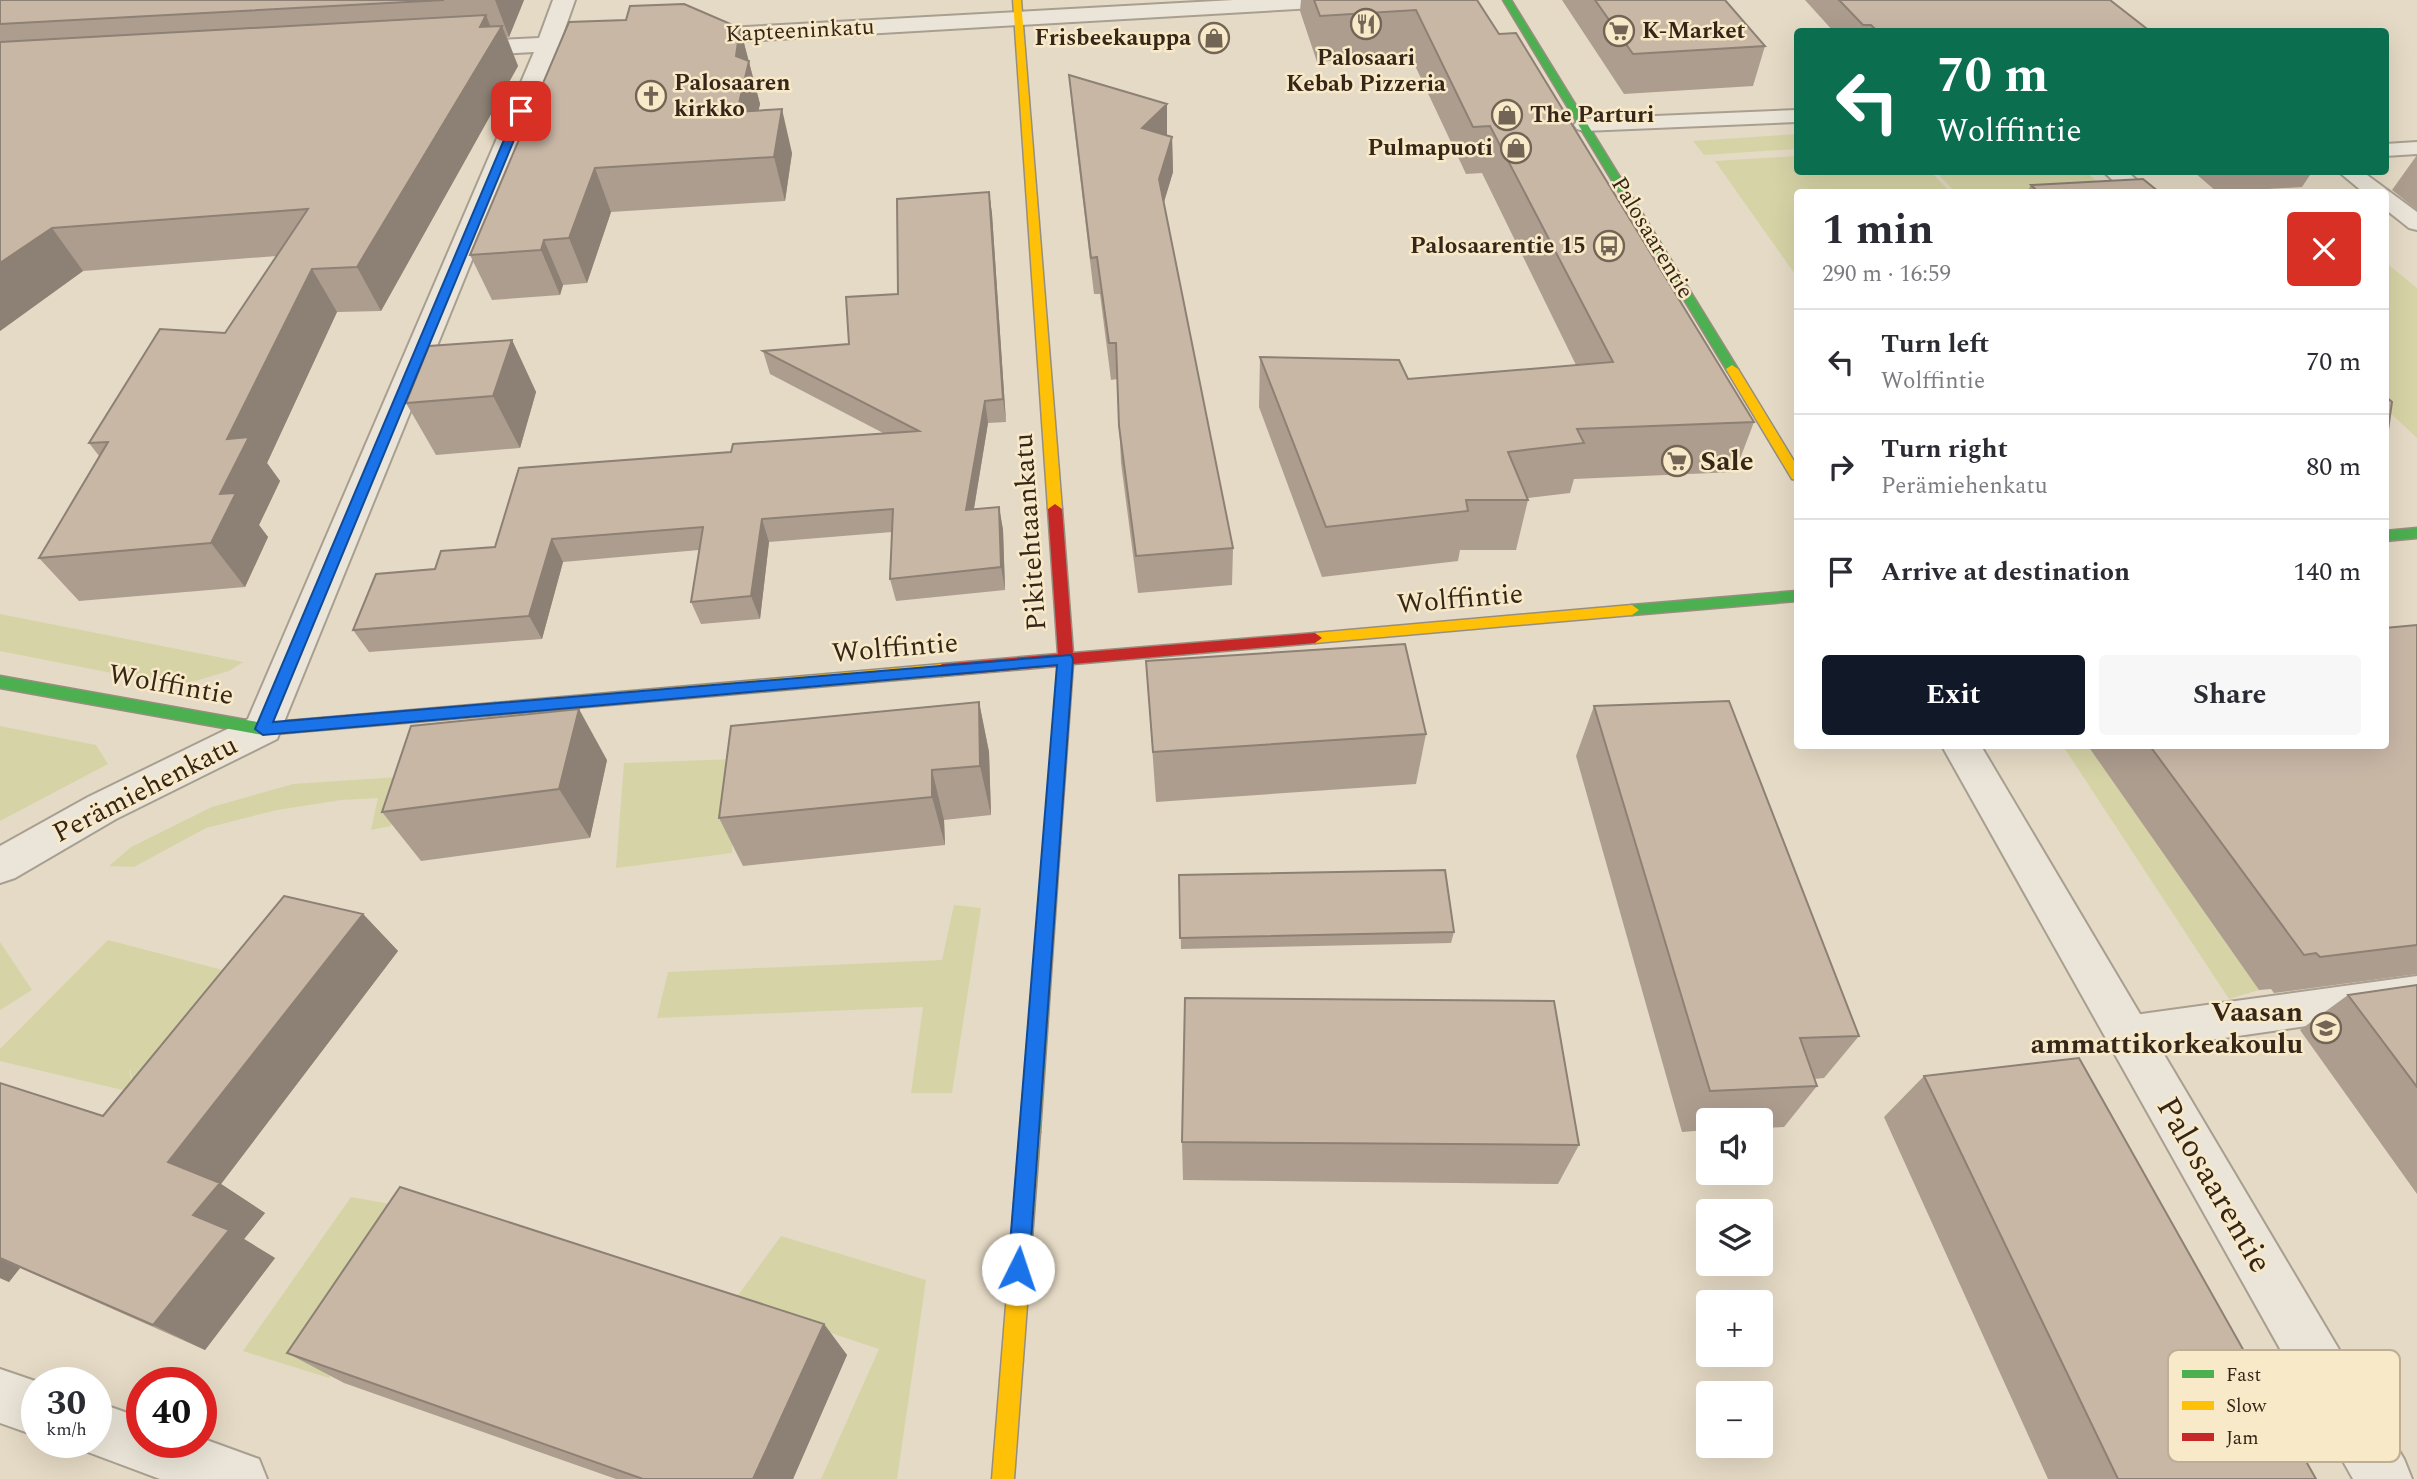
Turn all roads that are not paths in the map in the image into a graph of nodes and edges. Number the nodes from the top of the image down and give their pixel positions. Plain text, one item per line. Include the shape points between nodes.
1 (564, 0) edge
2 (1349, 0) edge
3 (1507, 0) edge
4 (1018, 9) edge
5 (666, 38) edge
6 (638, 40) edge
7 (548, 45) junction
8 (443, 50) edge
9 (1794, 116) edge
10 (1584, 125) junction
11 (2417, 148) edge
12 (2389, 150) edge
13 (2118, 175) edge
14 (2354, 175) edge
15 (2135, 189) edge
16 (2373, 189) edge
17 (2389, 201) edge
18 (2417, 223) edge
19 (1794, 471) edge
20 (2417, 533) edge
21 (2389, 536) edge
22 (1794, 596) edge
23 (1066, 659) junction
24 (0, 681) edge
25 (263, 729) junction
26 (1963, 749) edge
27 (0, 866) edge
28 (2417, 993) edge
29 (2127, 1034) junction
30 (2309, 1350) edge
31 (0, 1396) edge
32 (21, 1403) edge
33 (112, 1435) edge
34 (2374, 1462) edge
35 (239, 1479) edge
36 (1003, 1479) edge
37 (2384, 1479) edge

1 - 7 street, Perämiehenkatu
2 - 4 street, Kapteeninkatu
3 - 10 street, Palosaarentie
4 - 5 street, Kapteeninkatu
4 - 23 street, Pikitehtaankatu
6 - 7 street
7 - 8 street
7 - 25 street, Perämiehenkatu
9 - 10 lane
10 - 19 street, Palosaarentie
11 - 12 lane
13 - 15 lane
14 - 16 lane
17 - 18 lane
20 - 21 street
22 - 23 street, Wolffintie
23 - 25 street, Wolffintie
23 - 36 street, Pikitehtaankatu
24 - 25 street, Wolffintie
25 - 27 street, Perämiehenkatu via 102,808
26 - 29 street, Palosaarentie
28 - 29 lane
29 - 30 street, Palosaarentie
31 - 32 street
33 - 35 street
34 - 37 street, Palosaarentie

